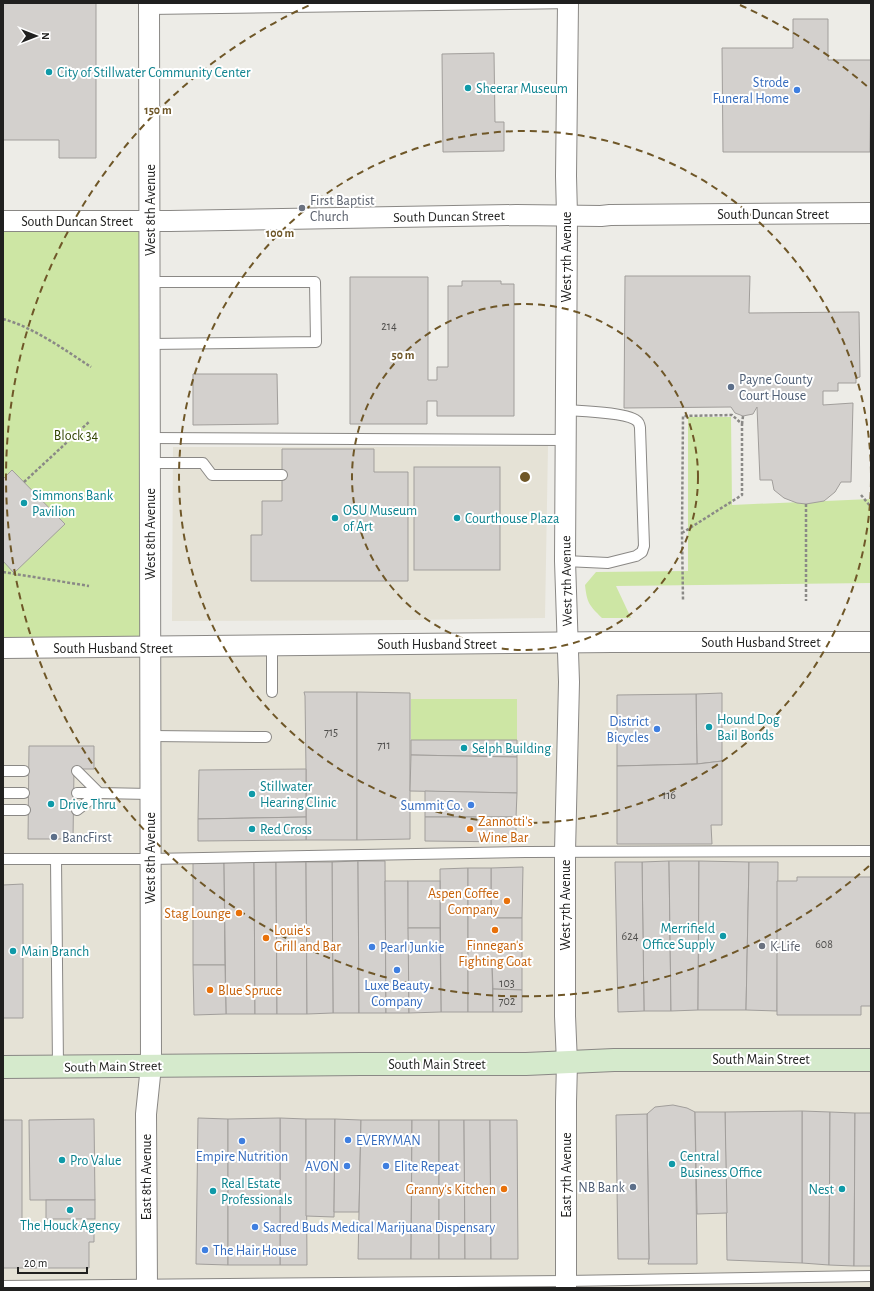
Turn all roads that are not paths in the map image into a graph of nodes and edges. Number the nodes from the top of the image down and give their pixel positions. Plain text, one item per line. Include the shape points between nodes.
1 (569, 3) edge
2 (149, 6) edge
3 (871, 213) edge
4 (567, 215) junction
5 (3, 221) edge
6 (150, 221) junction
7 (150, 282) junction
8 (150, 344) junction
9 (566, 410) junction
10 (150, 438) junction
11 (565, 440) junction
12 (150, 463) junction
13 (282, 475) dead end
14 (565, 561) junction
15 (567, 642) junction
16 (871, 642) edge
17 (272, 645) junction
18 (3, 648) edge
19 (150, 648) junction
20 (272, 692) dead end
21 (150, 736) junction
22 (266, 737) dead end
23 (3, 771) edge
24 (24, 771) dead end
25 (78, 771) dead end
26 (3, 793) edge
27 (24, 793) dead end
28 (77, 793) dead end
29 (99, 793) junction
30 (150, 794) junction
31 (3, 810) edge
32 (25, 810) dead end
33 (77, 810) dead end
34 (871, 851) edge
35 (565, 852) junction
36 (3, 859) edge
37 (56, 859) junction
38 (150, 859) junction
39 (871, 1060) edge
40 (567, 1063) junction
41 (151, 1066) junction
42 (3, 1067) edge
43 (58, 1067) junction
44 (871, 1276) edge
45 (566, 1285) edge
46 (3, 1286) edge
47 (147, 1286) edge

1 - 2 lane
1 - 4 street, West 7th Avenue
2 - 6 street, West 8th Avenue
3 - 4 street, South Duncan Street
4 - 6 street, South Duncan Street
4 - 9 street, West 7th Avenue
5 - 6 street, South Duncan Street
6 - 7 street, West 8th Avenue
7 - 8 street, West 8th Avenue
7 - 8 lane via 315,282 316,342
8 - 10 street, West 8th Avenue
9 - 11 street, West 7th Avenue
9 - 14 lane via 608,412 639,422 644,546 642,552 636,556 608,563
10 - 11 lane
10 - 12 street, West 8th Avenue
11 - 14 street, West 7th Avenue
12 - 13 lane via 203,463 212,475
12 - 19 street, West 8th Avenue
14 - 15 street, West 7th Avenue
15 - 16 street, South Husband Street
15 - 17 street, South Husband Street
15 - 35 street, West 7th Avenue
17 - 19 street, South Husband Street
17 - 20 lane
18 - 19 street, South Husband Street
19 - 21 street, West 8th Avenue
21 - 22 lane
21 - 30 street, West 8th Avenue
23 - 24 lane
25 - 29 lane
26 - 27 lane
28 - 29 lane
29 - 30 lane
29 - 33 lane
30 - 38 street, West 8th Avenue
31 - 32 lane
34 - 35 lane
35 - 38 lane
35 - 40 street, West 7th Avenue
36 - 37 lane
37 - 38 lane
37 - 43 lane
38 - 41 street, West 8th Avenue
39 - 40 main road, South Main Street via 614,1060
40 - 41 main road, South Main Street
40 - 45 street, East 7th Avenue
41 - 43 main road, South Main Street
41 - 47 street, East 8th Avenue via 146,1114
42 - 43 main road, South Main Street
44 - 45 lane
45 - 47 lane
46 - 47 lane

